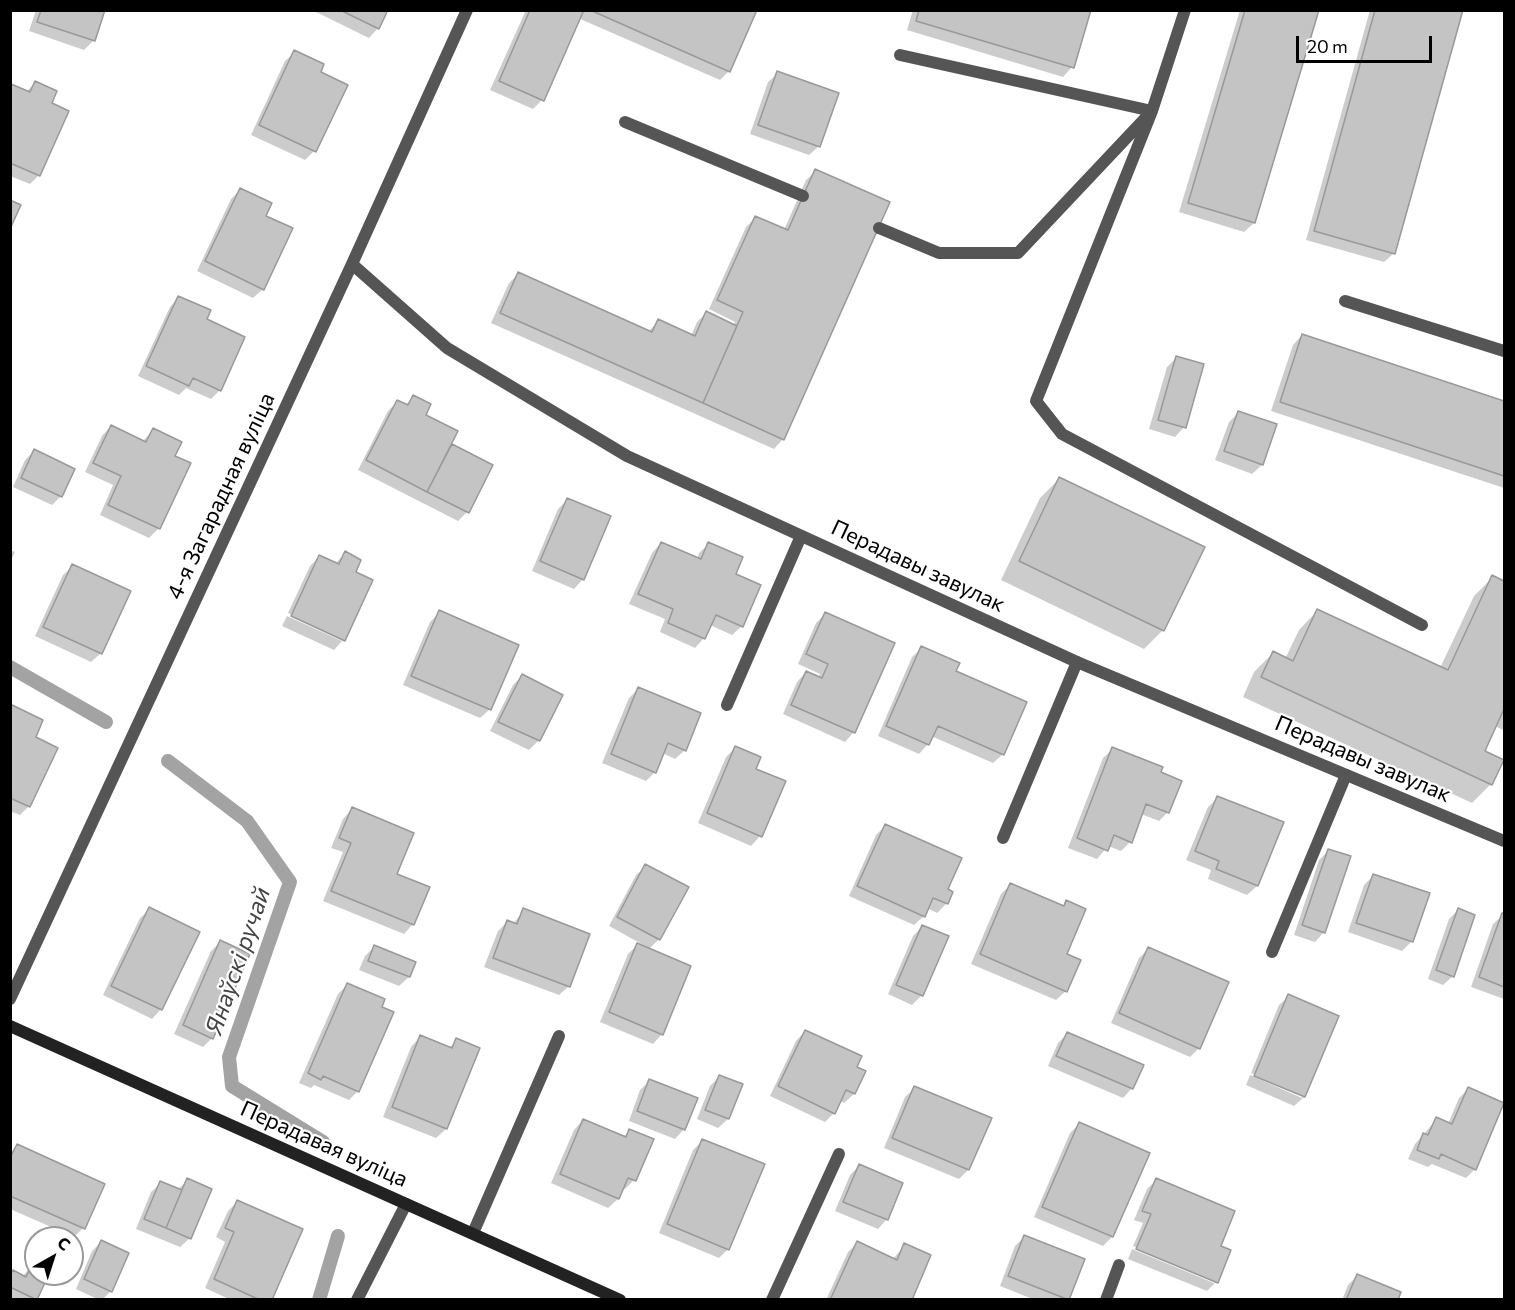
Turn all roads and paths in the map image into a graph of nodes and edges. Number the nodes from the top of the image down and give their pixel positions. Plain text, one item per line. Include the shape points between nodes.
1 (467, 10) edge
2 (1185, 10) edge
3 (900, 55) dead end
4 (1152, 111) junction
5 (625, 122) dead end
6 (803, 196) dead end
7 (879, 228) dead end
8 (352, 264) junction
9 (1346, 301) dead end
10 (1504, 351) edge
11 (801, 536) junction
12 (1422, 625) dead end
13 (1077, 662) junction
14 (727, 705) dead end
15 (1346, 775) junction
16 (1003, 838) dead end
17 (1504, 841) edge
18 (1272, 952) dead end
19 (10, 999) edge
20 (10, 1026) edge
21 (559, 1036) dead end
22 (839, 1154) dead end
23 (406, 1204) junction
24 (473, 1233) junction
25 (1119, 1265) dead end
26 (357, 1299) edge
27 (620, 1299) edge
28 (772, 1299) edge
29 (1106, 1299) edge

1 - 8 street, 4-я Загарадная вуліца
2 - 4 street
3 - 4 street
4 - 7 street via 1018,253 939,253
4 - 12 street via 1036,401 1062,434
5 - 6 street
8 - 11 street, Перадавы завулак via 447,348 627,456
8 - 19 street, 4-я Загарадная вуліца
9 - 10 street
11 - 13 street, Перадавы завулак
11 - 14 street
13 - 15 street, Перадавы завулак
13 - 16 street
15 - 17 street, Перадавы завулак
15 - 18 street
20 - 23 street, Перадавая вуліца
21 - 24 street
22 - 28 street
23 - 24 street, Перадавая вуліца
23 - 26 street
24 - 27 street, Перадавая вуліца
25 - 29 street

